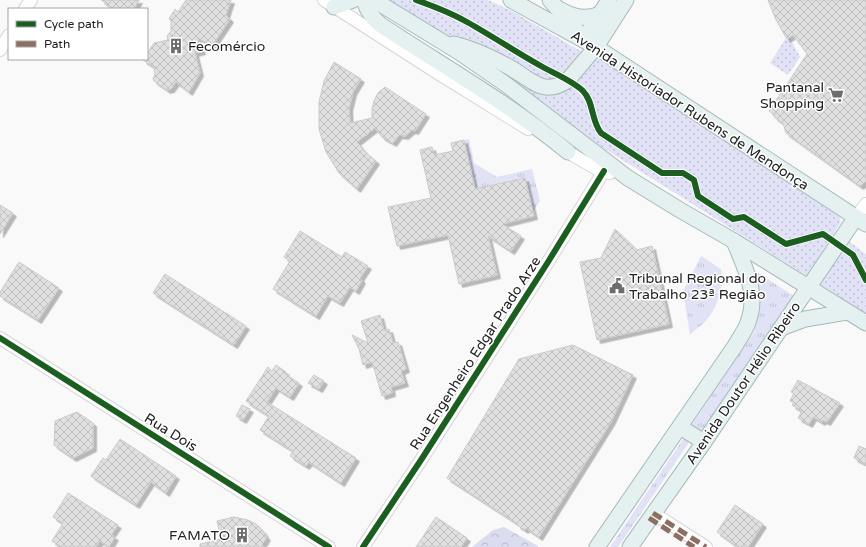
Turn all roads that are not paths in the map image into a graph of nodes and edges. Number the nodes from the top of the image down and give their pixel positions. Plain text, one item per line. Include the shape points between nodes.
1 (353, 0) edge
2 (364, 0) edge
3 (374, 0) edge
4 (510, 0) edge
5 (609, 0) edge
6 (626, 0) edge
7 (329, 4) edge
8 (554, 4) edge
9 (600, 14) junction
10 (8, 37) edge
11 (440, 40) junction
12 (590, 43) junction
13 (0, 50) edge
14 (478, 87) junction
15 (568, 152) junction
16 (605, 166) junction
17 (866, 204) edge
18 (861, 221) edge
19 (734, 241) junction
20 (808, 288) junction
21 (847, 312) junction
22 (866, 323) edge
23 (781, 328) junction
24 (0, 338) edge
25 (680, 427) junction
26 (704, 442) junction
27 (651, 516) junction
28 (329, 547) edge
29 (363, 547) edge
30 (597, 547) edge
31 (630, 547) edge
32 (694, 547) edge
33 (706, 547) edge

1 - 7 main road
2 - 14 main road via 372,17 381,25
3 - 11 main road
4 - 12 main road, Avenida Historiador Rubens de Mendonça
5 - 9 main road
6 - 12 main road
7 - 15 street
8 - 9 main road via 566,13 577,16 594,17
8 - 12 main road
9 - 12 main road
10 - 13 street
11 - 12 main road via 474,49 532,82 550,87 567,81
11 - 16 main road via 504,83
12 - 18 main road, Avenida Historiador Rubens de Mendonça
14 - 15 main road
14 - 16 main road via 521,111
15 - 16 street via 595,168
16 - 19 main road
16 - 29 street, Rua Engenheiro Edgar Prado Arze via 548,262
17 - 18 street
18 - 20 main road, Avenida Doutor Hélio Ribeiro
19 - 20 main road
19 - 25 main road, Avenida Doutor Hélio Ribeiro via 752,294 747,324
20 - 21 main road
20 - 23 main road, Avenida Doutor Hélio Ribeiro
21 - 22 main road
21 - 23 main road via 805,319
23 - 26 main road, Avenida Doutor Hélio Ribeiro
24 - 28 street, Rua Dois
25 - 26 main road
25 - 30 main road, Avenida Doutor Hélio Ribeiro
26 - 27 main road, Avenida Doutor Hélio Ribeiro
27 - 31 main road, Avenida Doutor Hélio Ribeiro
27 - 32 street
27 - 33 street

